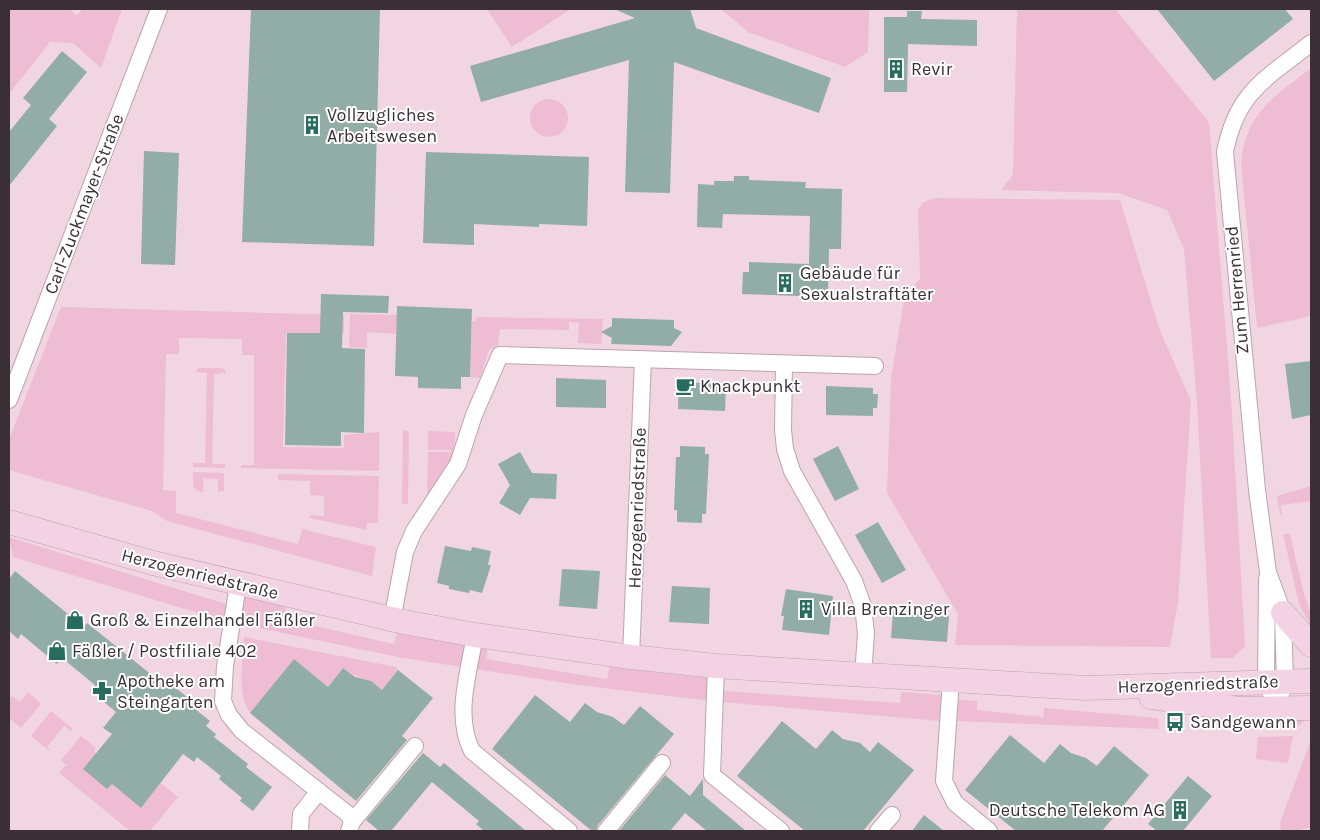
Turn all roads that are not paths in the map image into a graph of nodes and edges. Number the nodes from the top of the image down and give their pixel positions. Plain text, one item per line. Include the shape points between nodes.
1 (159, 9) edge
2 (1311, 43) edge
3 (643, 359) junction
4 (784, 364) junction
5 (875, 366) dead end
6 (9, 400) edge
7 (9, 522) edge
8 (1268, 572) junction
9 (238, 584) junction
10 (1283, 613) junction
11 (392, 620) junction
12 (475, 635) junction
13 (1311, 645) edge
14 (631, 656) junction
15 (716, 666) junction
16 (863, 676) junction
17 (951, 680) junction
18 (1311, 681) edge
19 (1276, 682) junction
20 (1085, 688) junction
21 (1276, 708) junction
22 (1311, 708) edge
23 (414, 746) dead end
24 (662, 763) dead end
25 (319, 791) junction
26 (892, 814) dead end
27 (350, 827) edge
28 (300, 831) edge
29 (567, 831) edge
30 (606, 831) edge
31 (781, 831) edge
32 (878, 831) edge
33 (989, 831) edge

1 - 6 street, Carl-Zuckmayer-Straße
2 - 8 street, Zum Herrenried via 1250,92 1230,128 1225,152 1256,480
3 - 4 street
3 - 11 street via 500,355 474,415 458,464 414,531 405,552
3 - 14 street, Herzogenriedstraße
4 - 5 street
4 - 16 street via 782,430 785,449 792,471 854,581 863,606 866,633
7 - 9 street, Herzogenriedstraße
8 - 10 street, Zum Herrenried
8 - 19 street, Zum Herrenried via 1266,589
9 - 11 street, Herzogenriedstraße
9 - 25 street via 225,666 223,701 228,715 242,731
10 - 13 street
10 - 19 street, Zum Herrenried
11 - 12 street, Herzogenriedstraße
12 - 14 street, Herzogenriedstraße
12 - 29 street via 464,702 465,738 472,751
14 - 15 street, Herzogenriedstraße
15 - 16 street, Herzogenriedstraße
15 - 31 street via 712,775
16 - 17 street, Herzogenriedstraße
17 - 20 street, Herzogenriedstraße
17 - 33 street via 944,780 956,803
18 - 19 street, Herzogenriedstraße
19 - 20 street, Herzogenriedstraße
19 - 21 street, Zum Herrenried
20 - 21 street, Herzogenriedstraße via 1239,709
21 - 22 street, Herzogenriedstraße
23 - 27 street
24 - 30 street
25 - 27 street via 349,815
25 - 28 street via 301,814
26 - 32 street

